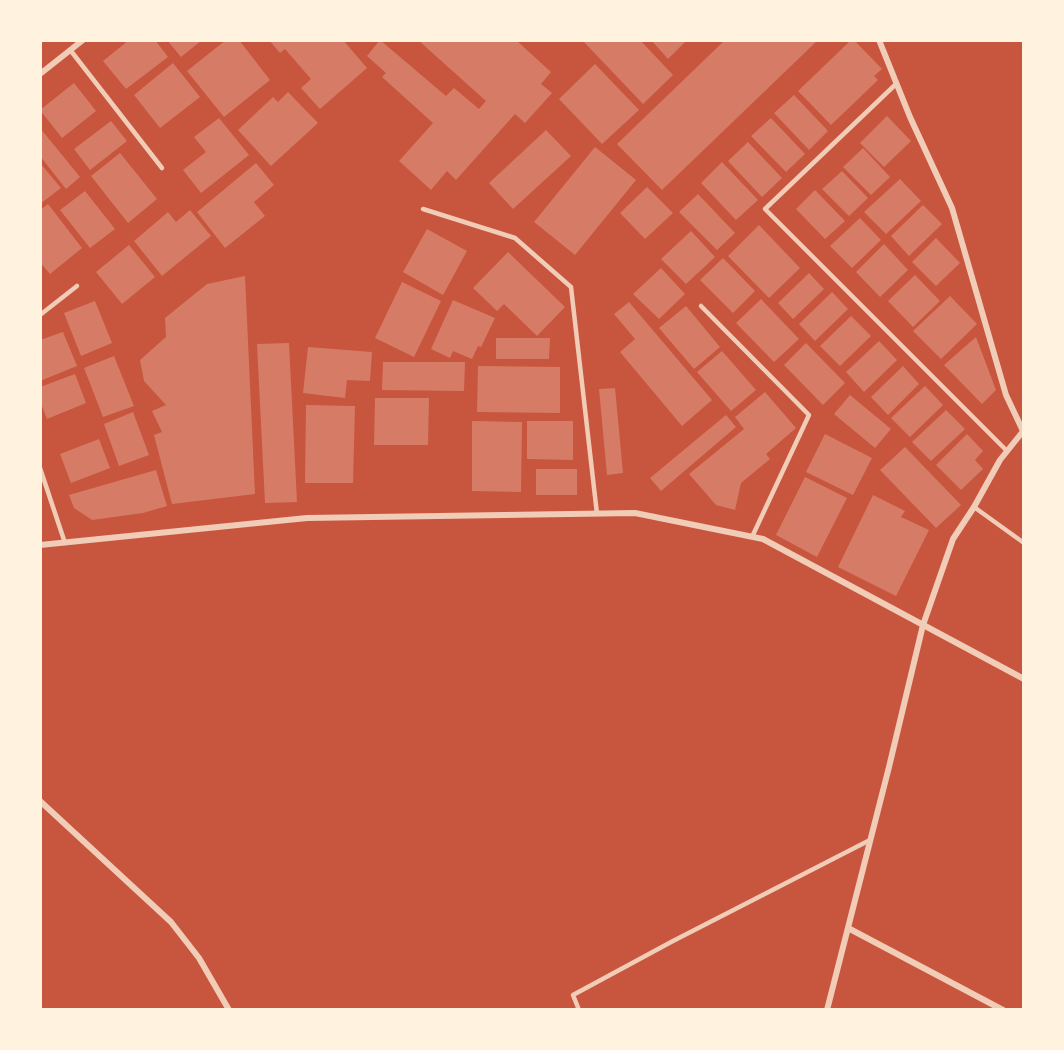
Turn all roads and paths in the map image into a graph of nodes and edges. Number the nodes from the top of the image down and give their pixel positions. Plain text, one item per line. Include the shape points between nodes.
1 (83, 40) edge
2 (879, 40) edge
3 (72, 51) junction
4 (40, 74) edge
5 (896, 84) junction
6 (162, 168) dead end
7 (423, 209) dead end
8 (77, 286) dead end
9 (701, 306) dead end
10 (40, 315) edge
11 (1023, 431) edge
12 (1007, 450) junction
13 (40, 468) edge
14 (974, 507) junction
15 (597, 514) junction
16 (752, 537) junction
17 (65, 543) junction
18 (1023, 543) edge
19 (40, 545) edge
20 (923, 625) junction
21 (1023, 679) edge
22 (40, 801) edge
23 (871, 840) junction
24 (848, 928) junction
25 (230, 1010) edge
26 (579, 1010) edge
27 (827, 1010) edge
28 (1004, 1010) edge

1 - 3 street
2 - 5 street
3 - 4 street
3 - 6 lane
5 - 11 street via 952,208 1005,395
5 - 12 lane via 765,209
7 - 15 lane via 515,238 571,287
8 - 10 lane
9 - 16 lane via 809,415
11 - 12 street
12 - 14 street
13 - 17 lane
14 - 18 lane
14 - 20 street via 953,539
15 - 16 street via 635,513
15 - 17 street via 307,518
16 - 20 street via 763,539
17 - 19 street
20 - 21 street
20 - 23 street
22 - 25 street via 171,922 199,958
23 - 24 street
23 - 26 lane via 573,995
24 - 27 street
24 - 28 street

